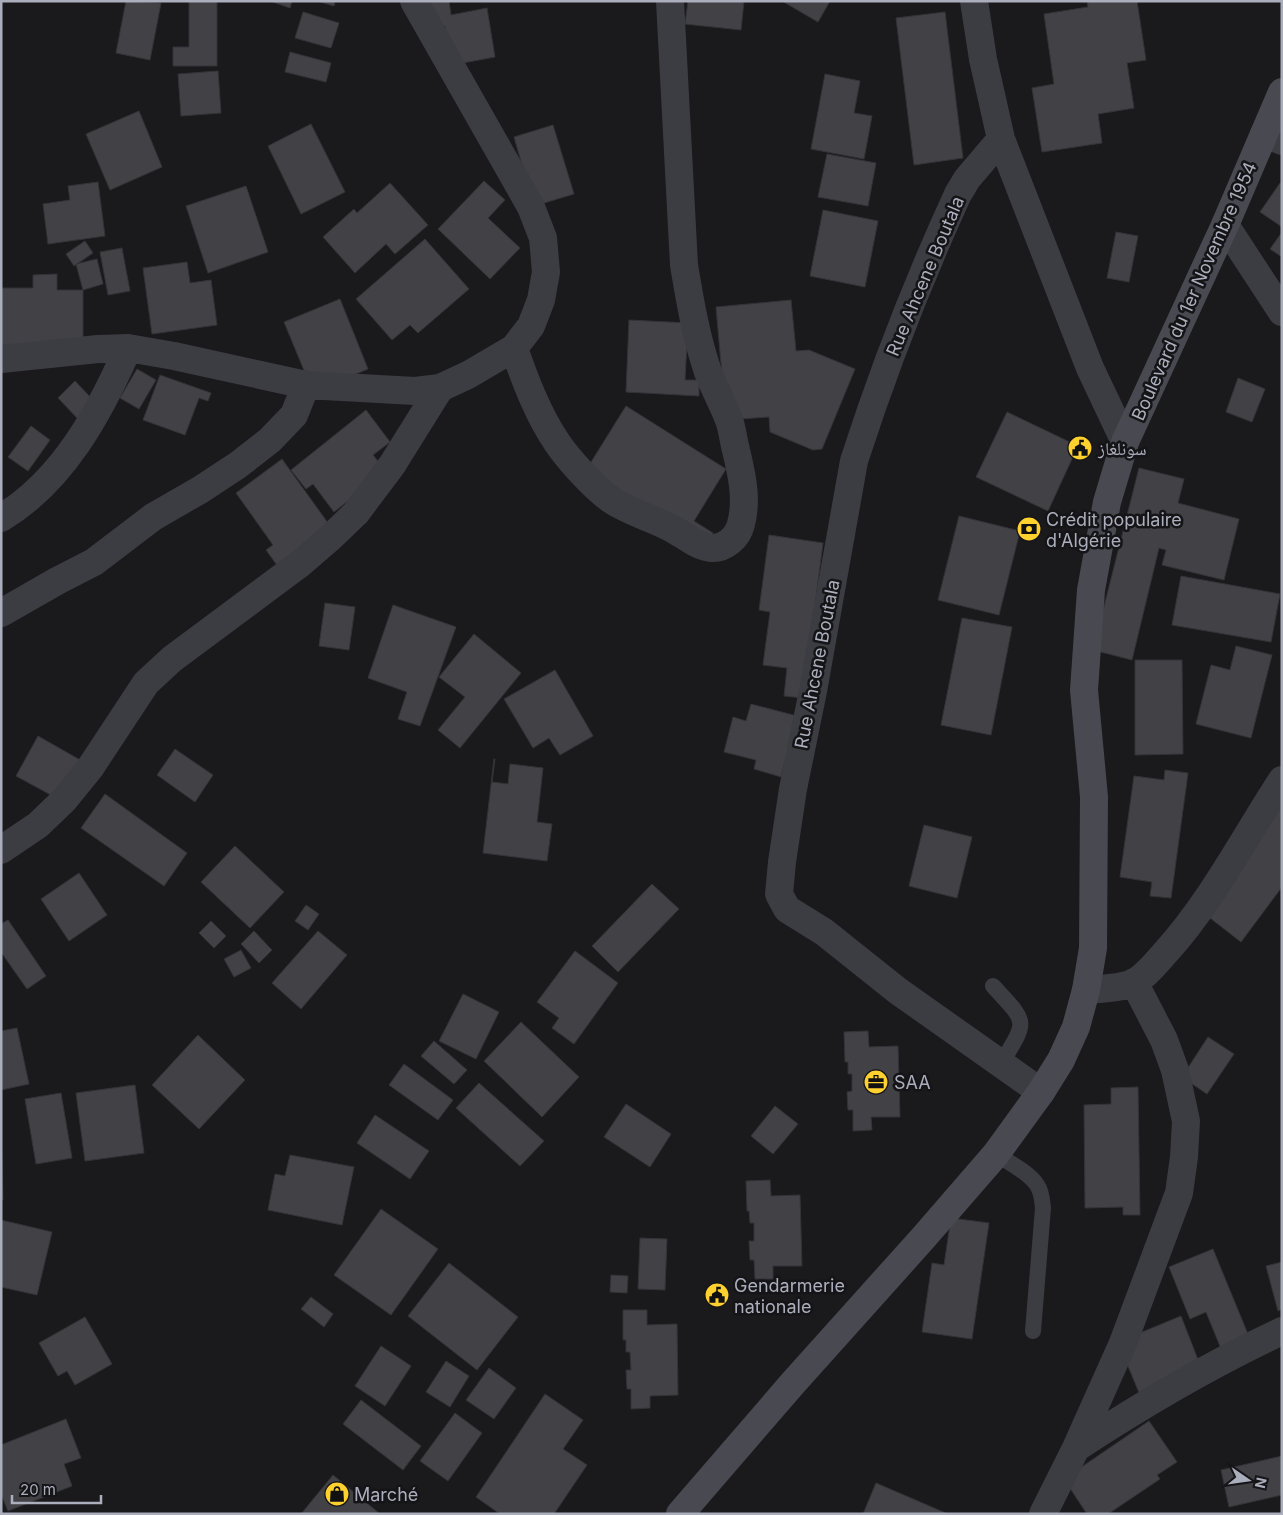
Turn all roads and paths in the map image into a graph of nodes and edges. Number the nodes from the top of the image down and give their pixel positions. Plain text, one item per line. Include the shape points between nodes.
1 (414, 1) edge
2 (670, 1) edge
3 (974, 1) edge
4 (1282, 92) edge
5 (1273, 138) edge
6 (1001, 139) junction
7 (1226, 226) junction
8 (1282, 312) edge
9 (128, 348) junction
10 (514, 348) junction
11 (1, 359) edge
12 (306, 385) junction
13 (440, 388) junction
14 (1125, 442) junction
15 (1, 518) edge
16 (1, 613) edge
17 (1282, 780) edge
18 (1, 850) edge
19 (1134, 982) junction
20 (993, 986) dead end
21 (1086, 990) junction
22 (1001, 1064) junction
23 (1042, 1092) junction
24 (996, 1154) junction
25 (1034, 1331) dead end
26 (1282, 1331) edge
27 (1076, 1448) junction
28 (680, 1514) edge
29 (1043, 1514) edge

1 - 10 street via 527,199 543,238 546,272 541,300 531,326
2 - 10 street via 684,265 689,299 708,370 729,420 742,480 745,503 736,536 720,547 703,546 612,500 580,472 557,443 524,377
3 - 6 street
4 - 5 main road, Boulevard du 1er Novembre 1954
5 - 7 main road, Boulevard du 1er Novembre 1954
6 - 14 street via 1090,368
6 - 22 street, Rue Ahcene Boutala via 958,194 900,332 854,461 792,789 780,894 787,909 824,932 898,991
7 - 8 street
7 - 14 main road, Boulevard du 1er Novembre 1954
9 - 11 street
9 - 12 street
9 - 15 street via 94,419 72,449 42,486
10 - 13 street
12 - 13 street via 414,391
12 - 16 street via 294,415 270,440 238,465 154,517 94,562
13 - 18 street via 392,465 356,513 301,563 172,658 146,683 90,768 64,800 38,825
14 - 21 main road, Boulevard du 1er Novembre 1954 via 1107,502 1088,626 1084,690 1094,816 1093,948
17 - 19 street via 1174,943
19 - 21 street
19 - 27 street via 1164,1040 1175,1070 1186,1121 1184,1157 1179,1193 1164,1236 1123,1343
20 - 22 lane via 1021,1019 1020,1033
21 - 23 main road, Boulevard du 1er Novembre 1954 via 1076,1027
22 - 23 street, Rue Ahcene Boutala
23 - 24 main road, Boulevard du 1er Novembre 1954
24 - 25 lane via 1038,1185 1042,1196
24 - 28 main road, Boulevard du 1er Novembre 1954
26 - 27 street via 1133,1410
27 - 29 street

